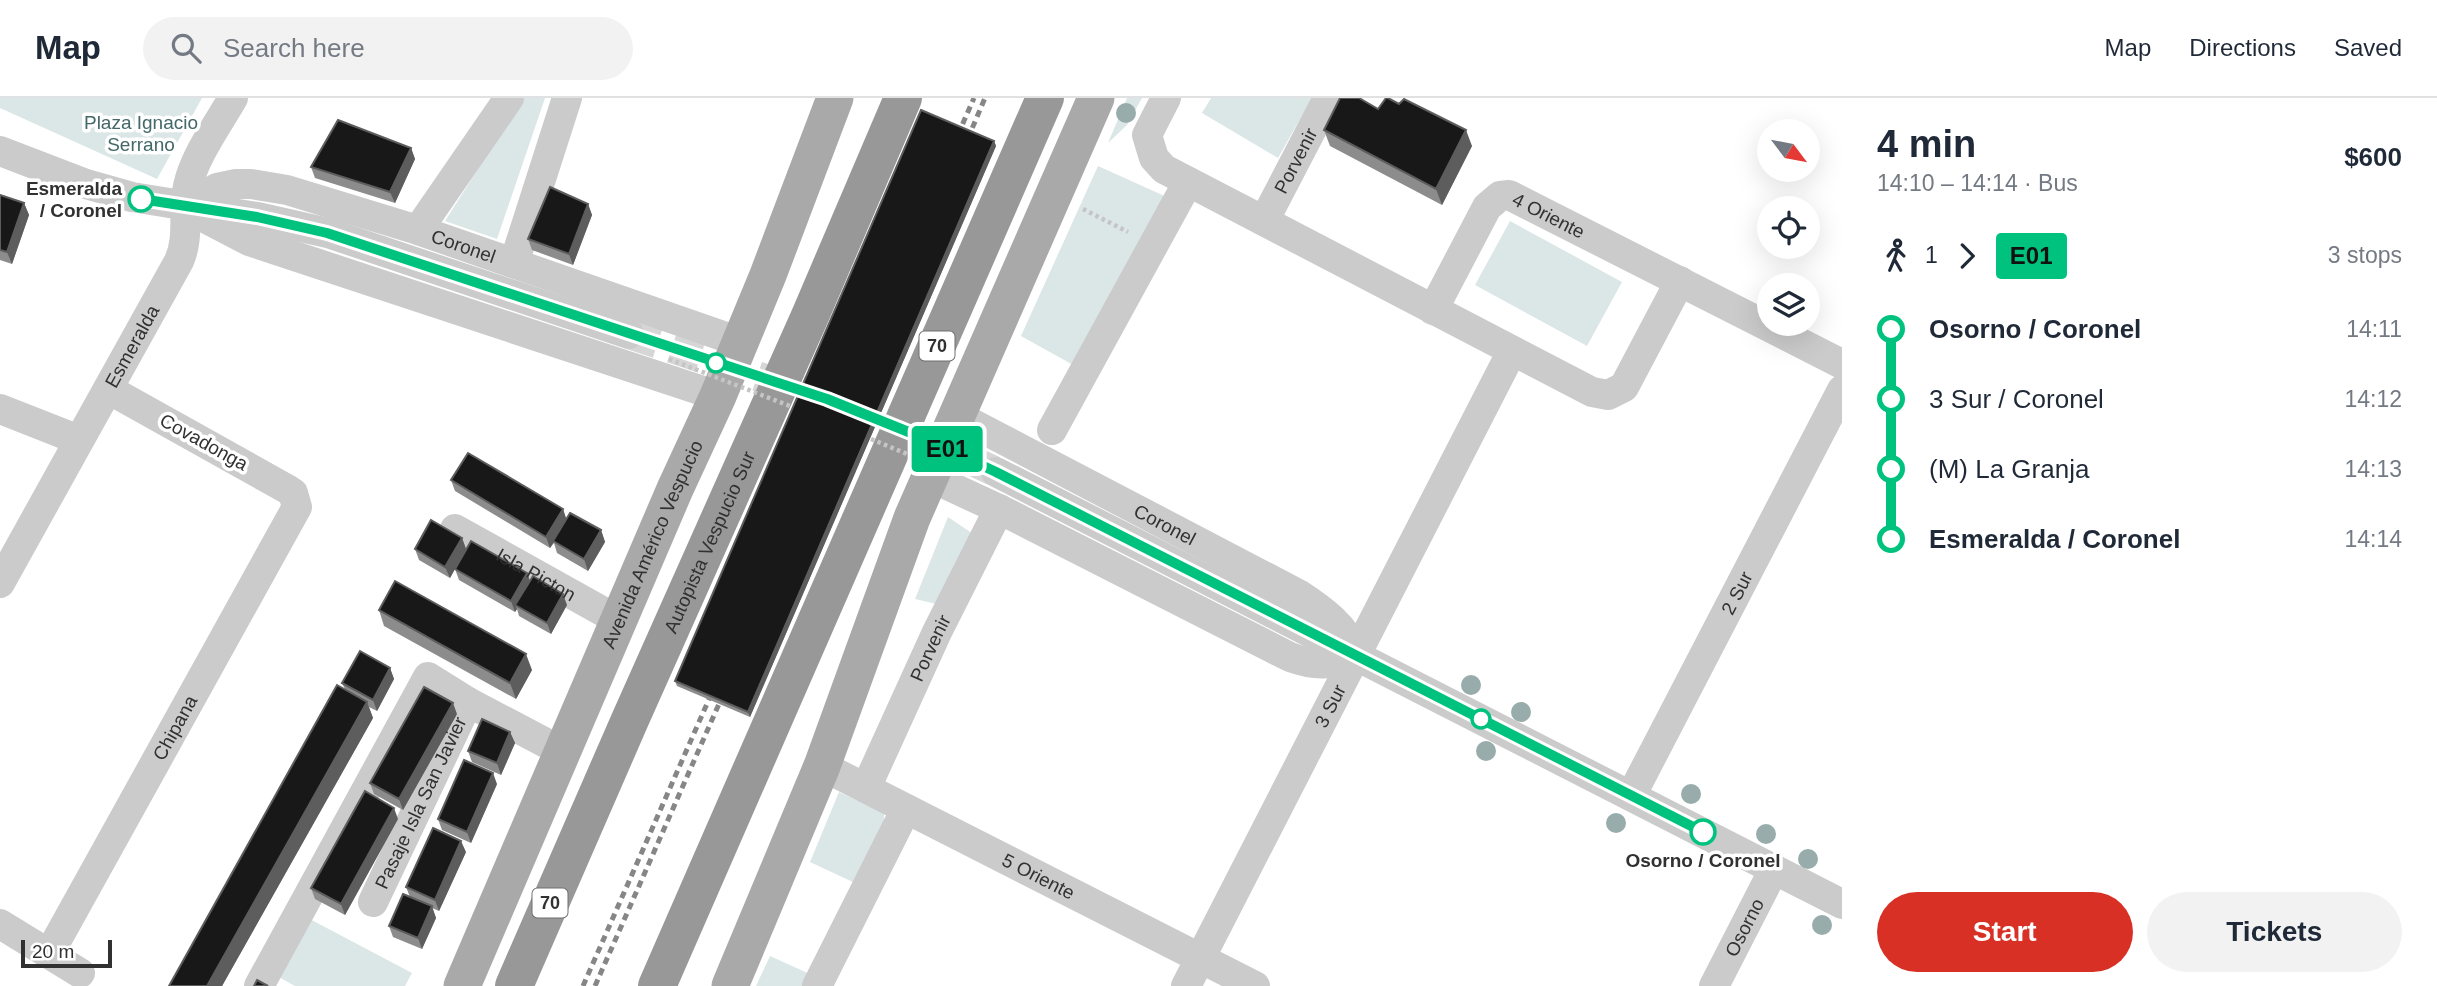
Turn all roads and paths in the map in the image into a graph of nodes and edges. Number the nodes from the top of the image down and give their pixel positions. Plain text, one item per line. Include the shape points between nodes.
1 (233, 98) edge
2 (509, 98) edge
3 (567, 98) edge
4 (835, 98) edge
5 (902, 98) edge
6 (1045, 98) edge
7 (1096, 98) edge
8 (1166, 98) edge
9 (1328, 98) edge
10 (0, 151) edge
11 (1188, 182) junction
12 (186, 206) junction
13 (1076, 206) dead end
14 (1264, 221) junction
15 (418, 230) junction
16 (1154, 245) junction
17 (514, 263) junction
18 (1680, 281) junction
19 (1433, 310) junction
20 (629, 334) tunnel mouth
21 (740, 342) junction
22 (1512, 351) junction
23 (668, 359) dead end
24 (1842, 364) edge
25 (108, 389) junction
26 (1842, 390) edge
27 (719, 396) junction
28 (0, 409) edge
29 (796, 409) edge
30 (956, 415) junction
31 (1052, 430) dead end
32 (870, 439) edge
33 (79, 440) junction
34 (996, 472) tunnel mouth
35 (945, 476) junction
36 (296, 500) joint
37 (999, 509) junction
38 (455, 529) dead end
39 (0, 583) edge
40 (618, 620) junction
41 (1356, 655) junction
42 (468, 702) junction
43 (561, 751) junction
44 (822, 766) junction
45 (866, 788) junction
46 (1631, 796) junction
47 (906, 809) junction
48 (1774, 869) junction
49 (373, 902) dead end
50 (1842, 904) edge
51 (0, 924) edge
52 (49, 954) junction
53 (1201, 959) junction
54 (80, 973) dead end
55 (259, 986) edge
56 (462, 986) edge
57 (514, 986) edge
58 (657, 986) edge
59 (730, 986) edge
60 (817, 986) edge
61 (1186, 986) edge
62 (1255, 986) edge
63 (1714, 986) edge

1 - 12 street, Esmeralda via 190,177
2 - 15 street
3 - 17 street
4 - 21 main road, Avenida Américo Vespucio
5 - 57 highway, Autopista Vespucio Sur / 70
6 - 58 highway, 70
7 - 30 main road
8 - 11 street via 1147,135 1150,148 1164,169
9 - 14 street, Porvenir
10 - 12 street, Coronel via 109,191
11 - 14 street
11 - 16 street
12 - 15 street, Coronel via 217,188 251,184 308,195
12 - 20 street, Coronel via 327,233
12 - 25 street, Esmeralda via 182,254
12 - 27 street, Coronel via 249,241
13 - 16 path
14 - 19 street
15 - 17 street, Coronel
16 - 31 street
17 - 21 street, Coronel
18 - 19 street, 4 Oriente via 1518,198 1500,196 1487,207
18 - 22 street via 1624,387 1615,393 1592,392
18 - 24 street, 4 Oriente
19 - 22 street
21 - 27 main road, Avenida Américo Vespucio
22 - 41 street, 3 Sur
23 - 29 path, bridge
25 - 33 street, Esmeralda
25 - 36 street, Covadonga via 293,493
26 - 46 street, 2 Sur
27 - 40 main road, Avenida Américo Vespucio
28 - 33 street
30 - 35 main road
30 - 41 street, Coronel via 1300,595 1335,622
32 - 35 path, bridge
33 - 39 street, Esmeralda
34 - 41 street, Coronel
35 - 37 street
35 - 44 main road via 894,562
36 - 52 street, Chipana via 295,513
37 - 41 street via 1290,657 1321,664
37 - 45 street, Porvenir
38 - 40 street, Isla Picton
40 - 43 main road, Avenida Américo Vespucio
41 - 46 street, Coronel
41 - 53 street, 3 Sur
42 - 43 street, Pasaje Isla San Javier
42 - 49 street, Pasaje Isla San Javier
42 - 55 street, Pasaje Isla San Javier via 428,677
43 - 56 main road, Avenida Américo Vespucio
44 - 45 street, 5 Oriente
44 - 59 main road
45 - 47 street, 5 Oriente
46 - 48 street, Coronel
47 - 53 street, 5 Oriente
47 - 60 street
48 - 50 street, Coronel
48 - 63 street, Osorno
51 - 52 street
52 - 54 street
53 - 61 street, 3 Sur
53 - 62 street, 5 Oriente

